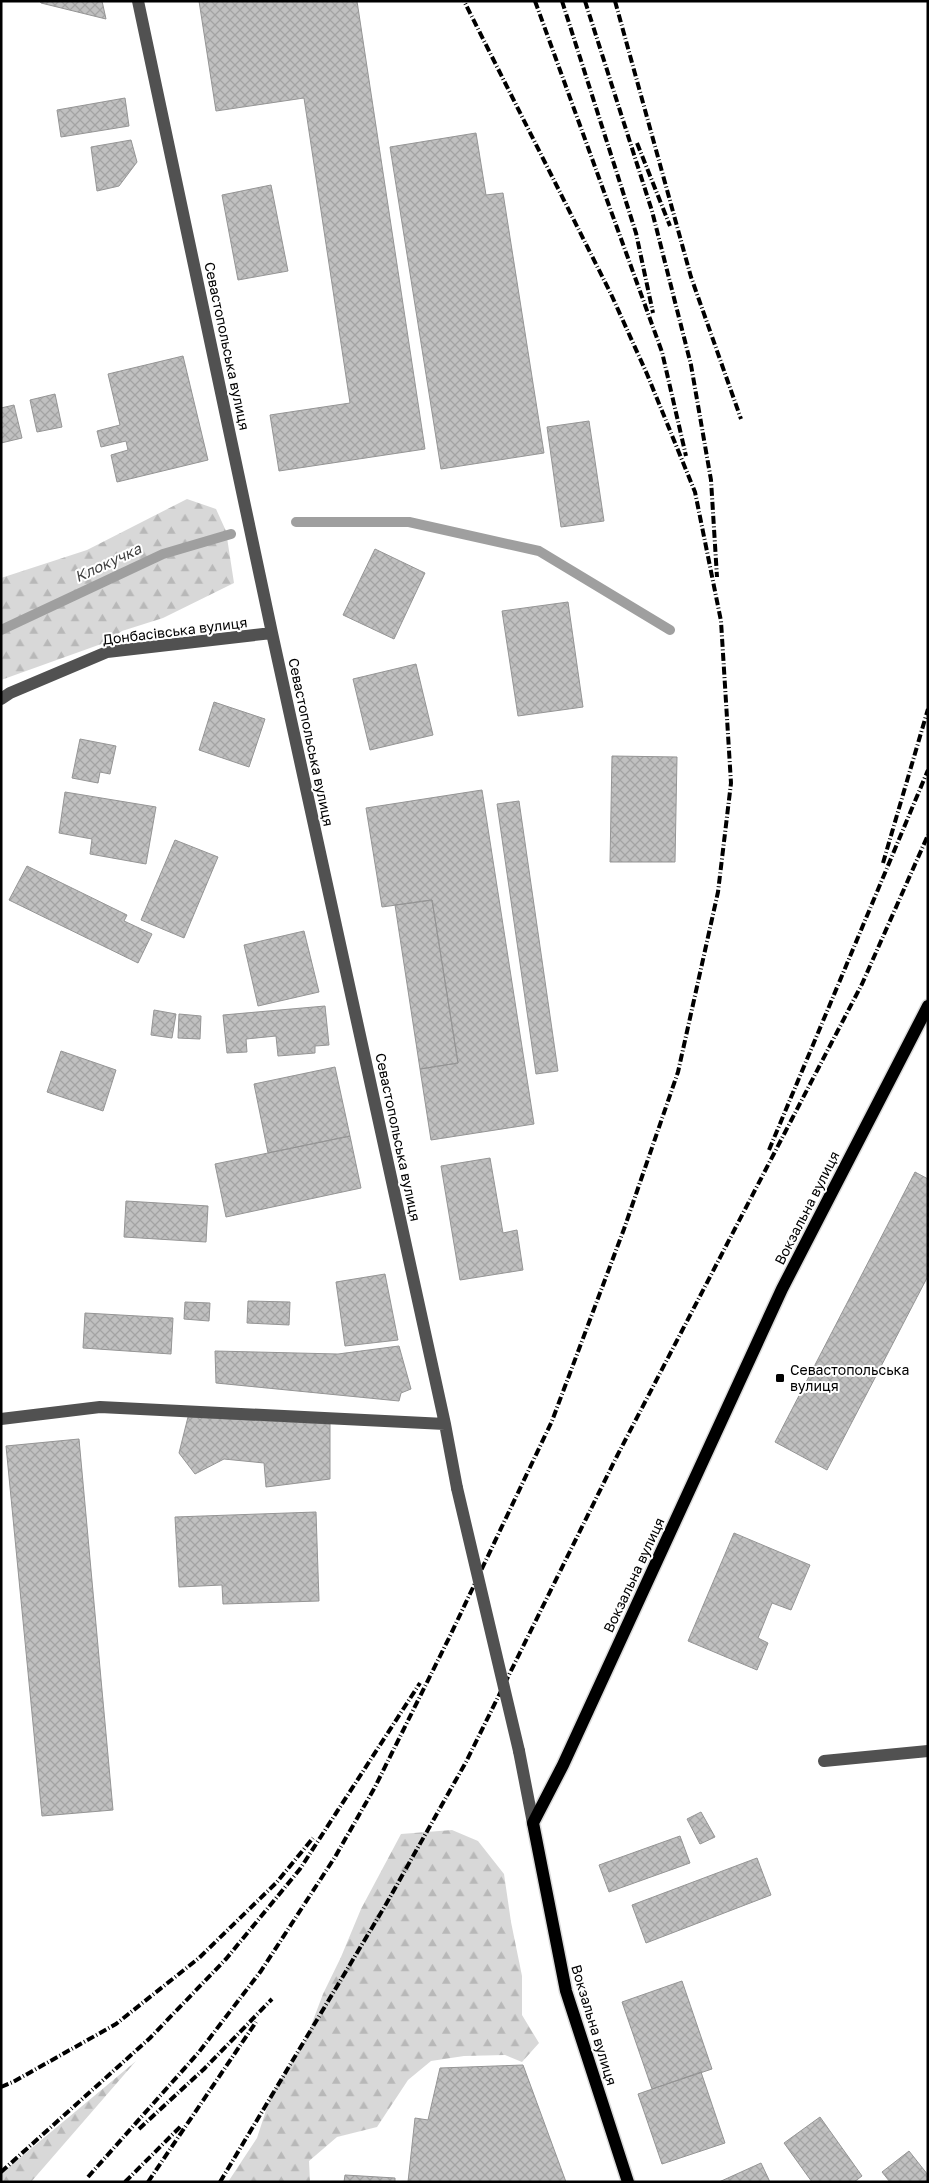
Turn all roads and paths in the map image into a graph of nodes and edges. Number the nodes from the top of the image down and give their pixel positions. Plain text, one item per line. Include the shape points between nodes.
1 (138, 1) edge
2 (272, 633) junction
3 (1, 699) edge
4 (928, 1006) edge
5 (1, 1419) edge
6 (445, 1424) junction
7 (928, 1751) edge
8 (824, 1761) dead end
9 (532, 1823) junction
10 (628, 2182) edge

1 - 2 street, Севастопольська вулиця
2 - 3 street, Донбасівська вулиця via 107,652
2 - 6 street, Севастопольська вулиця
4 - 9 main road, Вокзальна вулиця via 782,1289 567,1756
5 - 6 street via 100,1407
6 - 9 street, Севастопольська вулиця, bridge via 519,1751
7 - 8 street
9 - 10 main road, Вокзальна вулиця via 566,1992

